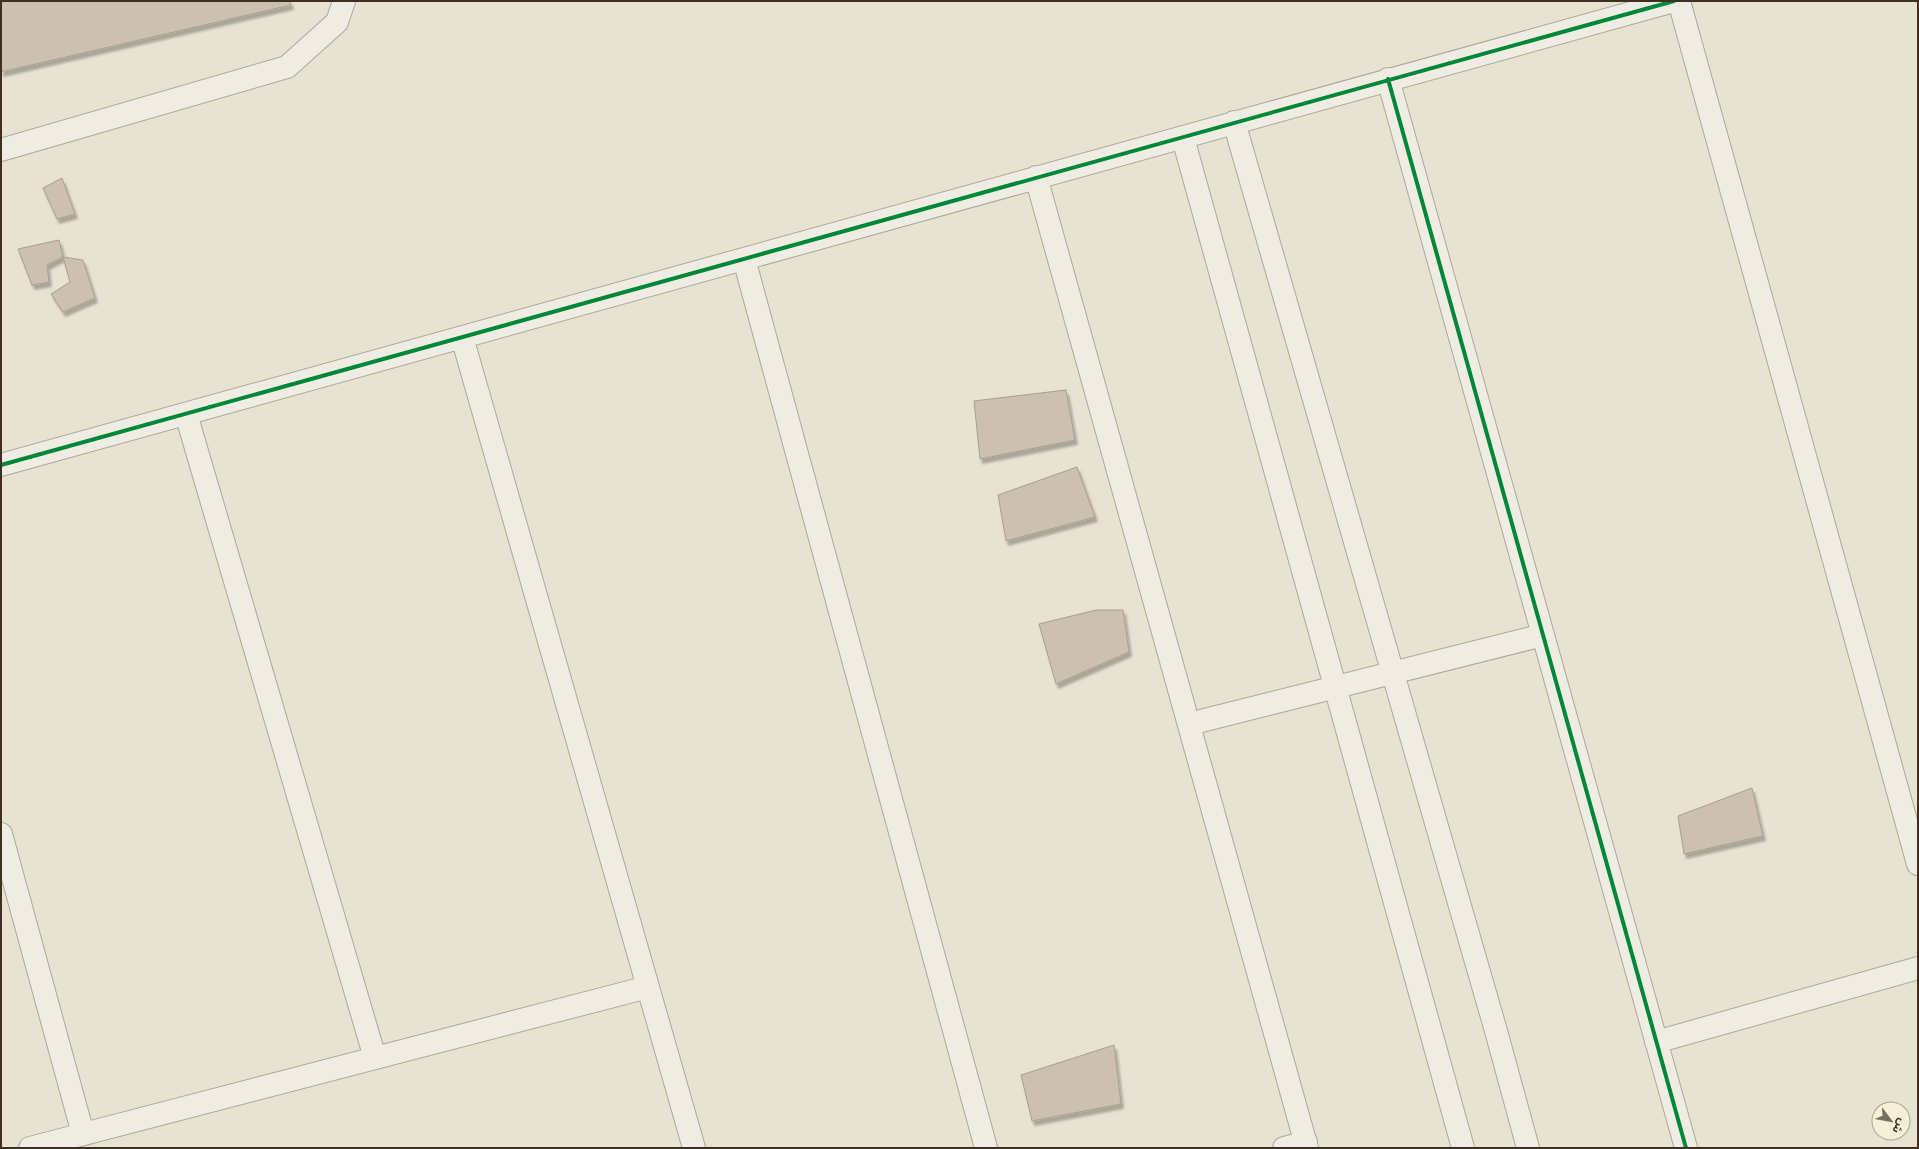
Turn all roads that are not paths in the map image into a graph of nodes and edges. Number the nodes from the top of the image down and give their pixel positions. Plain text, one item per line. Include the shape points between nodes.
1 (344, 1) edge
2 (1674, 1) edge
3 (1679, 1) edge
4 (1388, 80) junction
5 (1234, 122) junction
6 (1183, 138) junction
7 (1, 150) edge
8 (1036, 177) junction
9 (744, 259) junction
10 (462, 337) junction
11 (186, 414) junction
12 (1, 465) edge
13 (1543, 635) junction
14 (1393, 673) junction
15 (1336, 687) junction
16 (1189, 724) junction
17 (1, 834) edge
18 (1918, 864) edge
19 (1918, 968) edge
20 (648, 987) junction
21 (1656, 1042) junction
22 (375, 1058) junction
23 (83, 1134) junction
24 (1307, 1145) edge
25 (30, 1148) edge
26 (694, 1148) edge
27 (986, 1148) edge
28 (1284, 1148) edge
29 (1464, 1148) edge
30 (1528, 1148) edge
31 (1686, 1148) edge

1 - 7 street via 338,22 287,67
2 - 4 street
3 - 18 street
4 - 5 street
4 - 13 street
5 - 6 street
5 - 14 street
6 - 8 street
6 - 15 street
8 - 9 street
8 - 16 street
9 - 10 street
9 - 27 street
10 - 11 street
10 - 20 street
11 - 12 street
11 - 22 street
13 - 14 street
13 - 21 street
14 - 15 street
14 - 30 street
15 - 16 street
15 - 29 street
16 - 24 street
17 - 23 street
19 - 21 street
20 - 22 street
20 - 26 street
21 - 31 street
22 - 23 street
23 - 25 street
24 - 28 street

